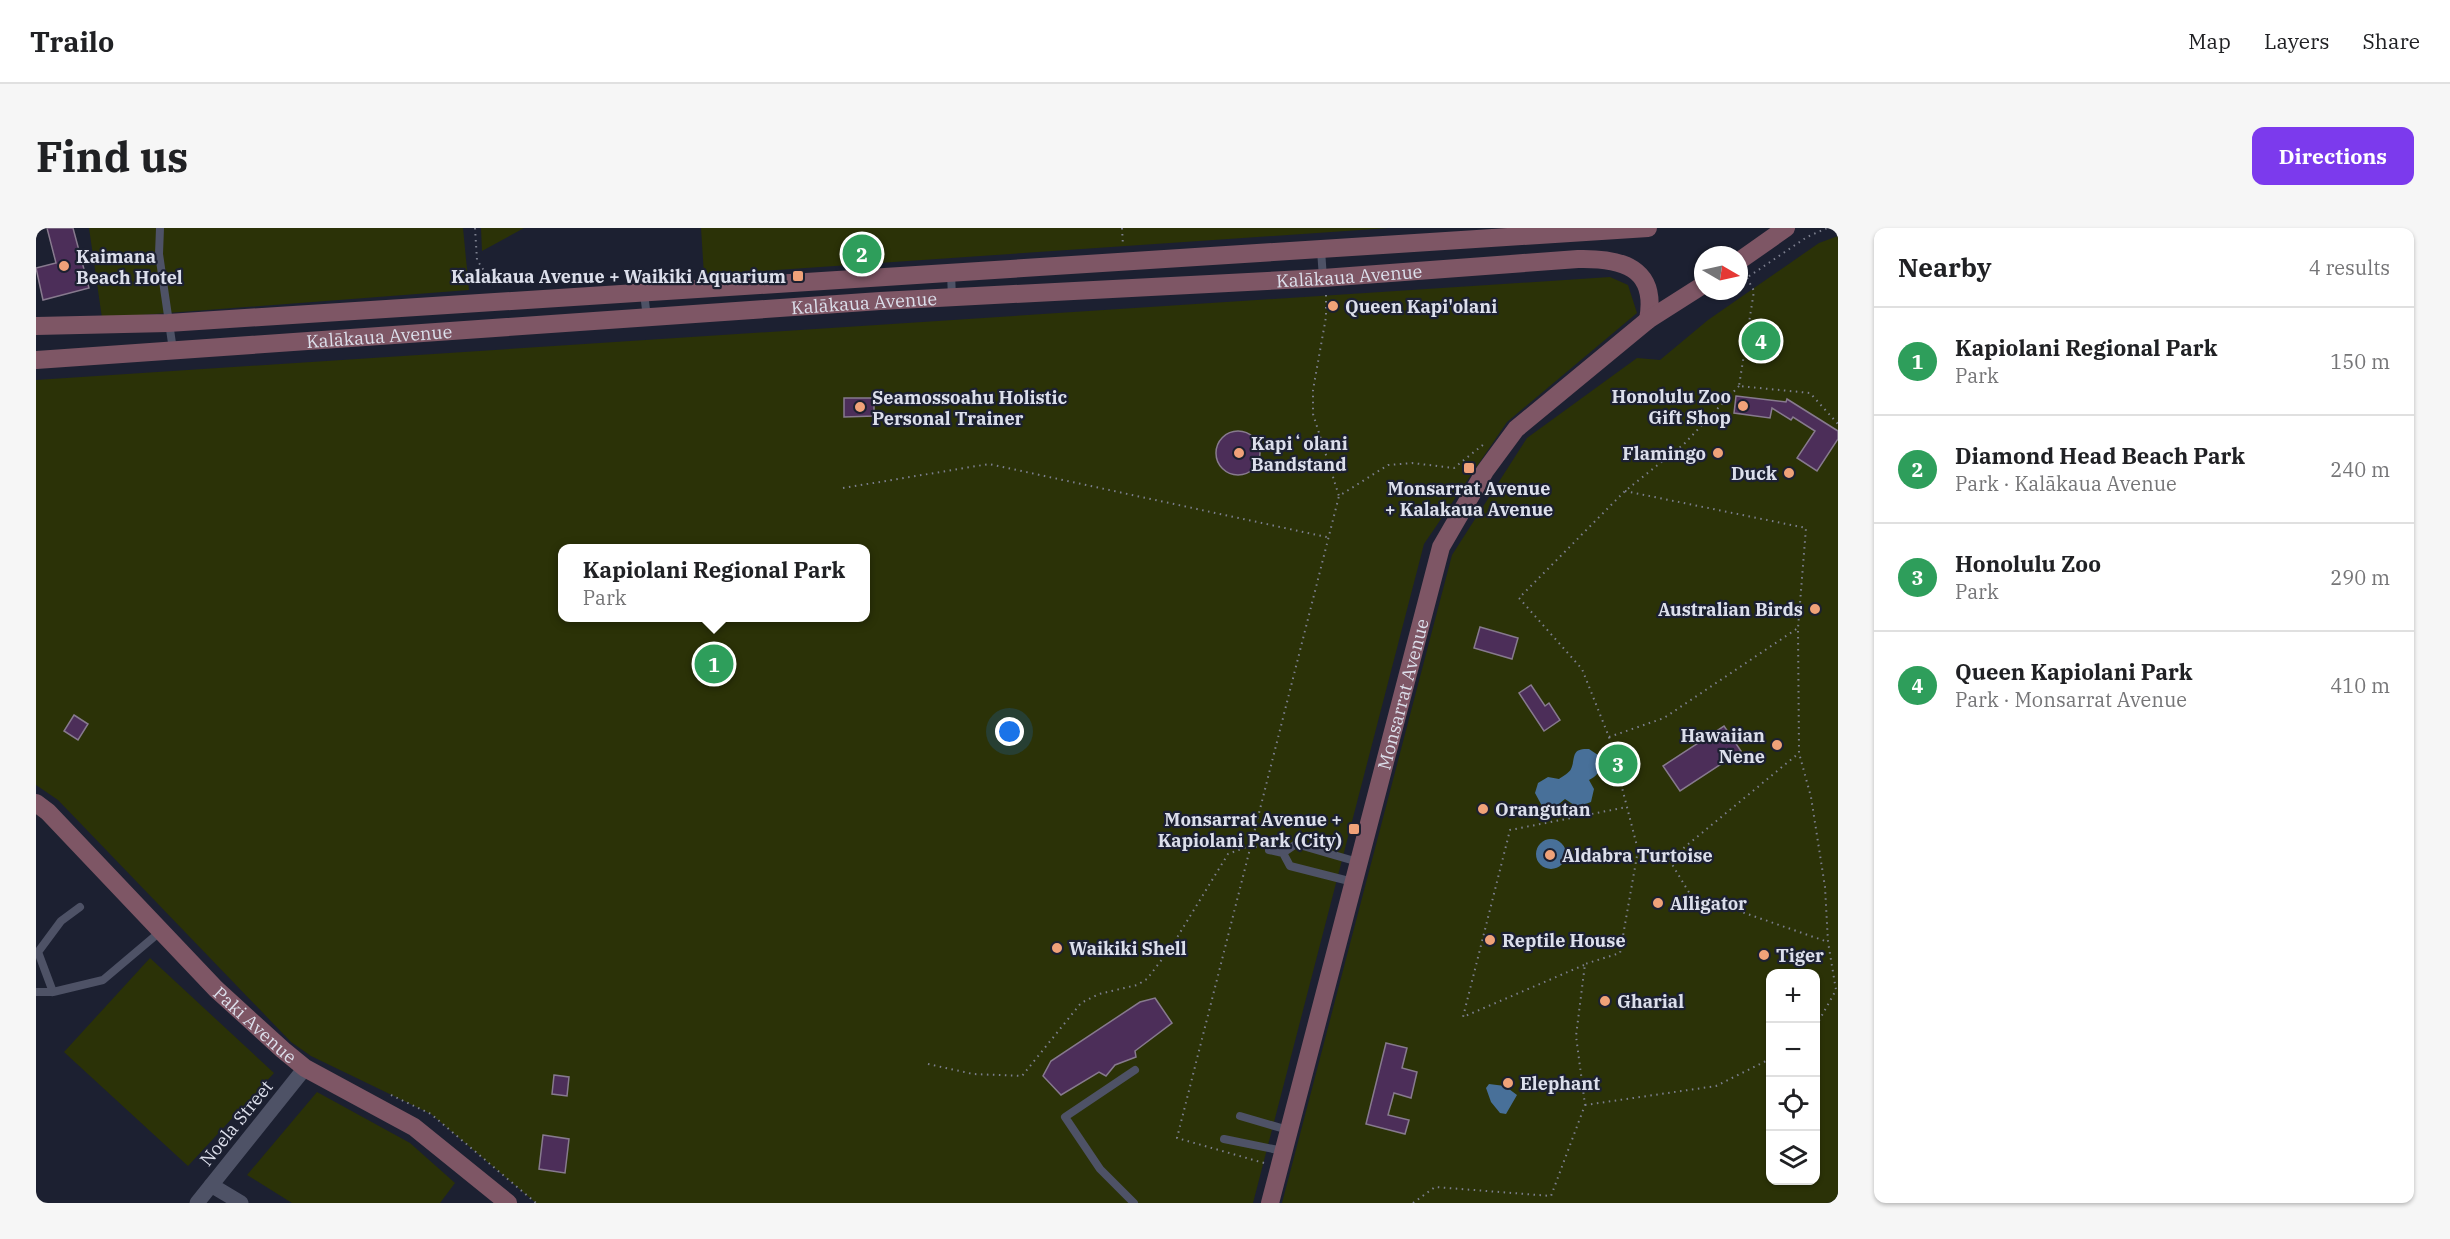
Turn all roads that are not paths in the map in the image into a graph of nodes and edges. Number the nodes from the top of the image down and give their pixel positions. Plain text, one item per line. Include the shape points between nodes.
1 (160, 228) edge
2 (1648, 228) edge
3 (1786, 228) edge
4 (1321, 250) junction
5 (1748, 255) edge
6 (951, 273) junction
7 (1324, 286) junction
8 (644, 293) junction
9 (1694, 297) edge
10 (952, 298) junction
11 (647, 319) junction
12 (1648, 320) junction
13 (168, 323) junction
14 (36, 326) edge
15 (173, 350) junction
16 (36, 360) edge
17 (36, 803) edge
18 (1269, 850) dead end
19 (1283, 853) junction
20 (1358, 862) junction
21 (1353, 882) junction
22 (80, 908) dead end
23 (161, 931) junction
24 (36, 992) edge
25 (53, 992) junction
26 (305, 1068) junction
27 (1135, 1070) dead end
28 (1240, 1116) dead end
29 (1288, 1130) junction
30 (1224, 1139) dead end
31 (1282, 1151) junction
32 (211, 1185) junction
33 (197, 1203) edge
34 (241, 1203) edge
35 (508, 1203) edge
36 (1134, 1203) edge
37 (1270, 1203) edge

1 - 13 lane via 159,254
2 - 4 street, Kalākaua Avenue
3 - 5 street
4 - 6 street, Kalākaua Avenue
4 - 7 lane
6 - 8 street, Kalākaua Avenue
6 - 10 lane
7 - 10 street, Kalākaua Avenue
7 - 12 street, Kalākaua Avenue via 1578,259 1611,259 1634,269 1647,285
8 - 11 lane
8 - 13 street, Kalākaua Avenue
9 - 12 street, Monsarrat Avenue
10 - 11 street, Kalākaua Avenue
11 - 15 street, Kalākaua Avenue
12 - 20 street, Monsarrat Avenue via 1516,429 1485,471 1441,547
13 - 14 street, Kalākaua Avenue
13 - 15 lane
15 - 16 street, Kalākaua Avenue
17 - 23 street, Paki Avenue
18 - 19 lane
19 - 20 lane via 1296,844
19 - 21 lane via 1290,866
20 - 21 street, Monsarrat Avenue
21 - 29 street, Monsarrat Avenue
22 - 25 lane via 61,921 38,952
23 - 25 lane via 103,980
23 - 26 street, Paki Avenue via 216,989
24 - 25 lane
26 - 32 street, Noela Street
26 - 35 street, Paki Avenue via 414,1127
27 - 36 lane via 1065,1117 1100,1169
28 - 29 lane
29 - 31 street, Monsarrat Avenue
30 - 31 lane
31 - 37 street, Monsarrat Avenue
32 - 33 street, Noela Street
32 - 34 street

